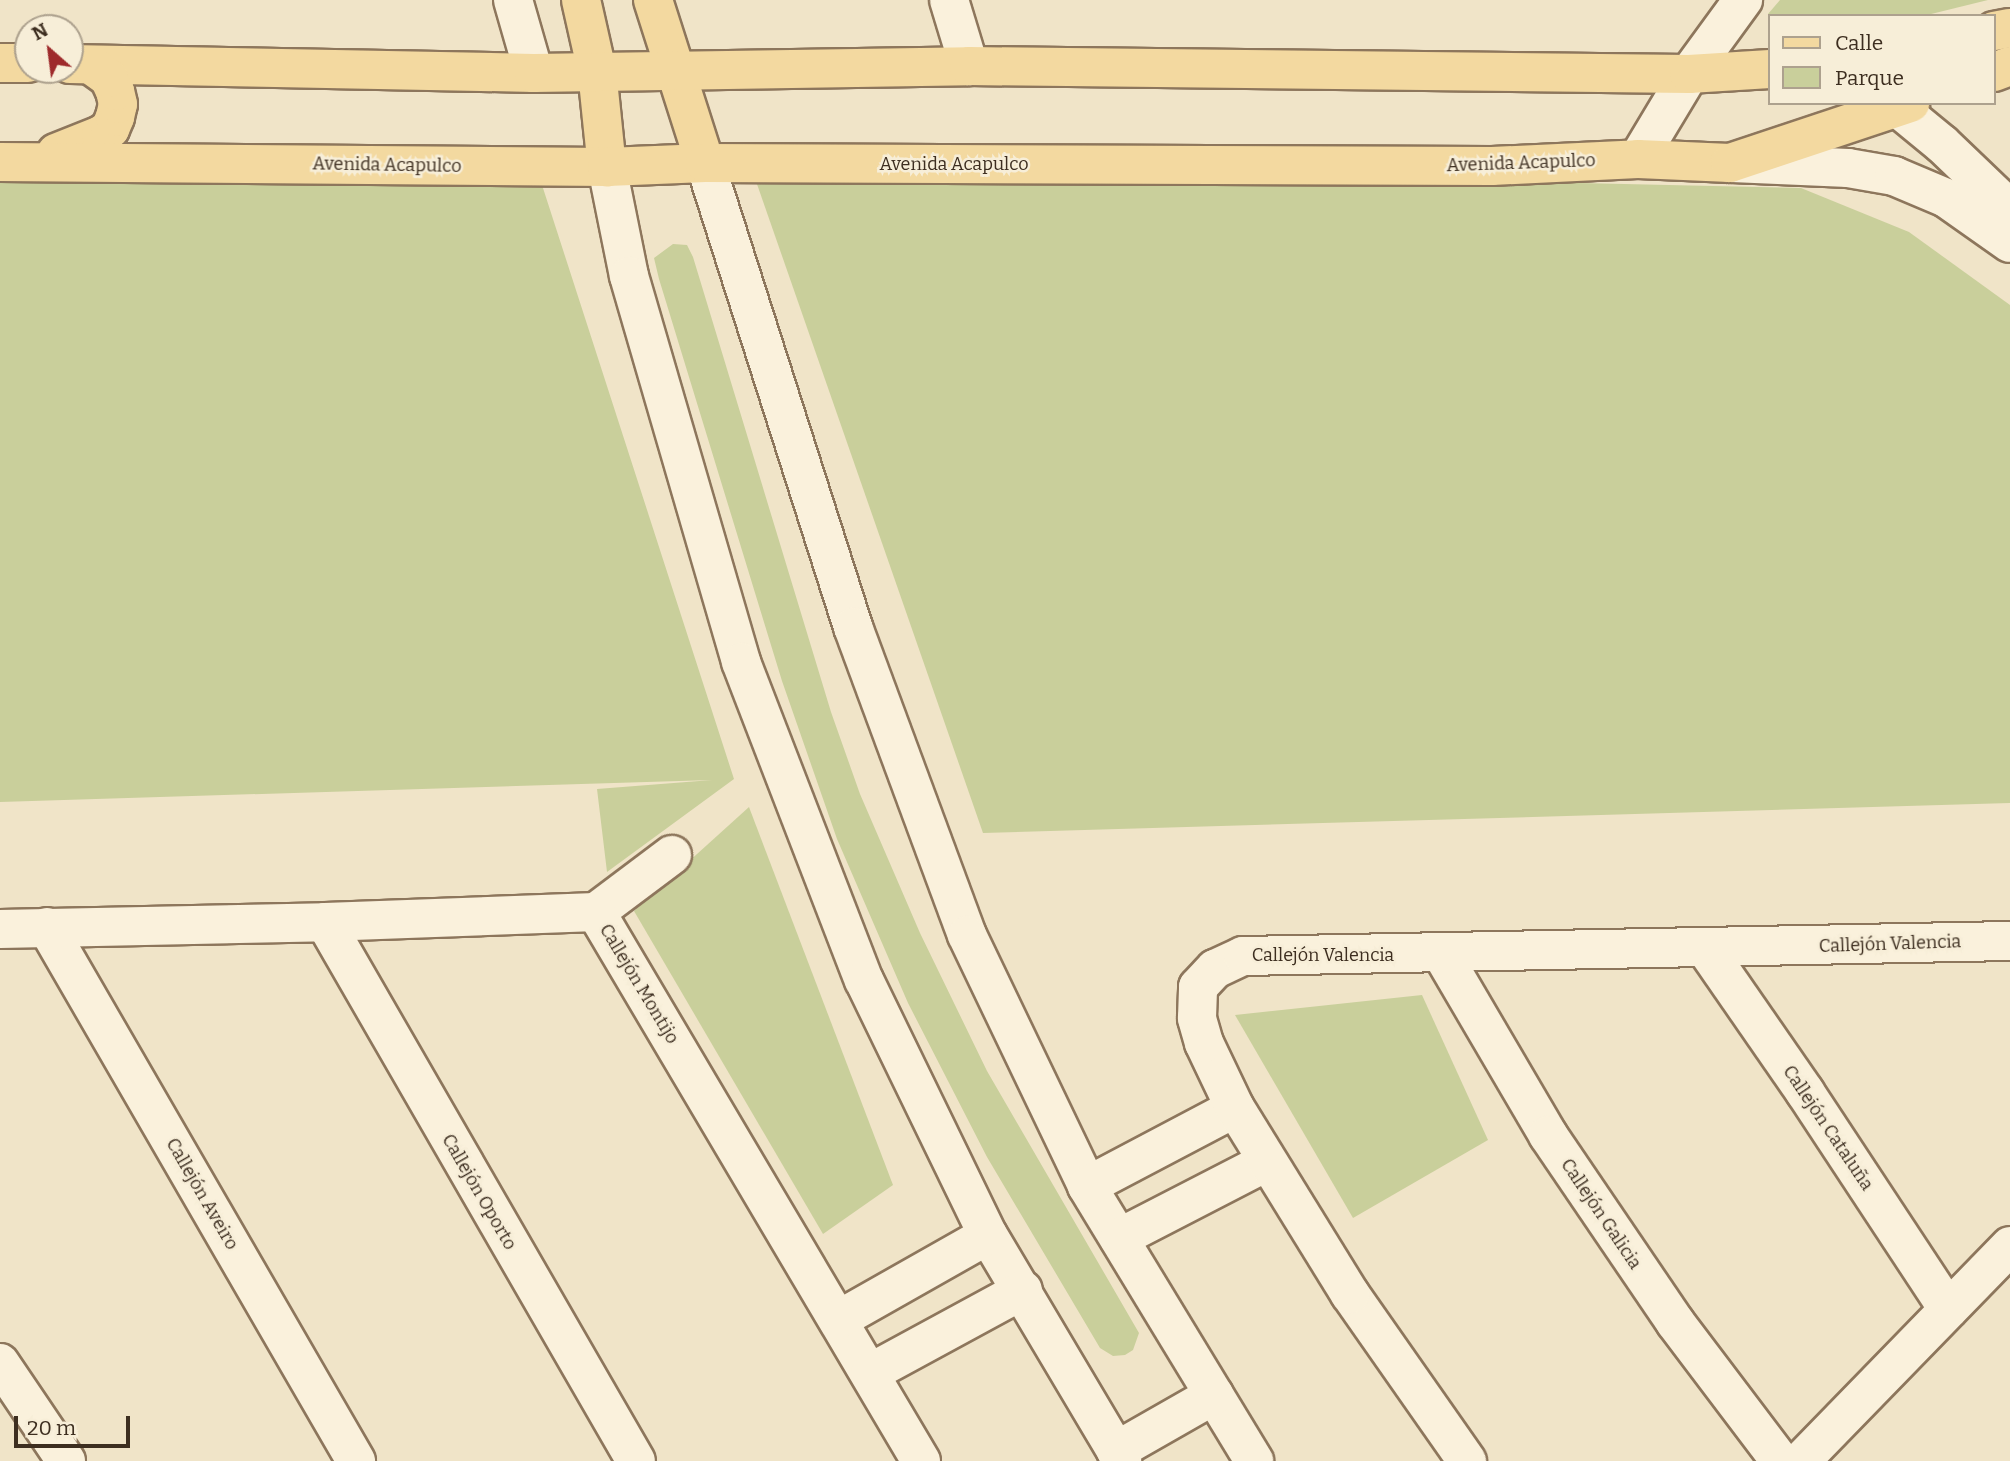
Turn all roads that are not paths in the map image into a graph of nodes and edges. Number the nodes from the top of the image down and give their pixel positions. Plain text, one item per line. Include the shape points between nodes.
1 (513, 0) edge
2 (581, 0) edge
3 (653, 0) edge
4 (949, 0) edge
5 (1743, 0) edge
6 (84, 64) edge
7 (84, 66) edge
8 (969, 66) junction
9 (1769, 69) edge
10 (674, 71) junction
11 (597, 72) junction
12 (534, 73) junction
13 (1689, 74) junction
14 (1900, 105) edge
15 (1638, 159) junction
16 (37, 161) junction
17 (0, 162) edge
18 (705, 163) junction
19 (1730, 163) junction
20 (607, 167) junction
21 (2010, 209) edge
22 (2010, 243) edge
23 (672, 855) dead end
24 (596, 912) junction
25 (324, 922) junction
26 (47, 927) junction
27 (0, 929) edge
28 (2010, 941) edge
29 (1706, 949) junction
30 (1442, 954) junction
31 (1235, 1108) junction
32 (1266, 1162) junction
33 (1087, 1186) junction
34 (988, 1235) junction
35 (1119, 1238) junction
36 (2010, 1246) edge
37 (1023, 1290) junction
38 (1948, 1309) junction
39 (838, 1320) junction
40 (0, 1363) edge
41 (870, 1373) junction
42 (1214, 1395) junction
43 (1119, 1456) edge
44 (66, 1461) edge
45 (356, 1461) edge
46 (636, 1461) edge
47 (920, 1461) edge
48 (1254, 1461) edge
49 (1466, 1461) edge
50 (1780, 1461) edge
51 (1801, 1461) edge

1 - 12 street
2 - 11 main road
3 - 10 main road
4 - 8 street
5 - 13 street
6 - 12 main road
7 - 16 main road via 109,78 115,91 118,104 110,129
8 - 10 main road
8 - 13 main road
9 - 13 main road
10 - 11 main road
10 - 18 main road
11 - 12 main road
11 - 20 main road
13 - 15 street
14 - 19 main road, Avenida Acapulco
14 - 21 street
15 - 18 main road, Avenida Acapulco via 1492,166
15 - 19 main road, Avenida Acapulco
16 - 17 main road, Avenida Acapulco
16 - 20 main road, Avenida Acapulco
18 - 20 main road, Avenida Acapulco
18 - 33 street via 853,627 958,909
19 - 22 street via 1848,168 1894,176 1946,198
20 - 34 street via 629,276 741,662 864,980
23 - 24 street
24 - 25 street, Callejón Montijo
24 - 39 street, Callejón Montijo
25 - 26 street, Callejón Montijo
25 - 46 street, Callejón Oporto
26 - 27 street, Callejón Montijo
26 - 45 street, Callejón Aveiro
28 - 29 street, Callejón Valencia
29 - 30 street, Callejón Valencia
29 - 38 street, Callejón Cataluña
30 - 31 street, Callejón Valencia via 1243,956 1215,969 1198,987 1197,1018
30 - 50 street, Callejón Galicia via 1548,1135 1675,1322
31 - 32 street, Callejón Valencia
31 - 33 street
32 - 35 street
32 - 49 street, Callejón Valencia via 1350,1294
33 - 35 street
34 - 37 street
34 - 39 street
35 - 42 street
36 - 38 street
37 - 41 street
37 - 43 street
38 - 51 street
39 - 41 street, Callejón Montijo
40 - 44 street
41 - 47 street, Callejón Montijo
42 - 43 street
42 - 48 street

